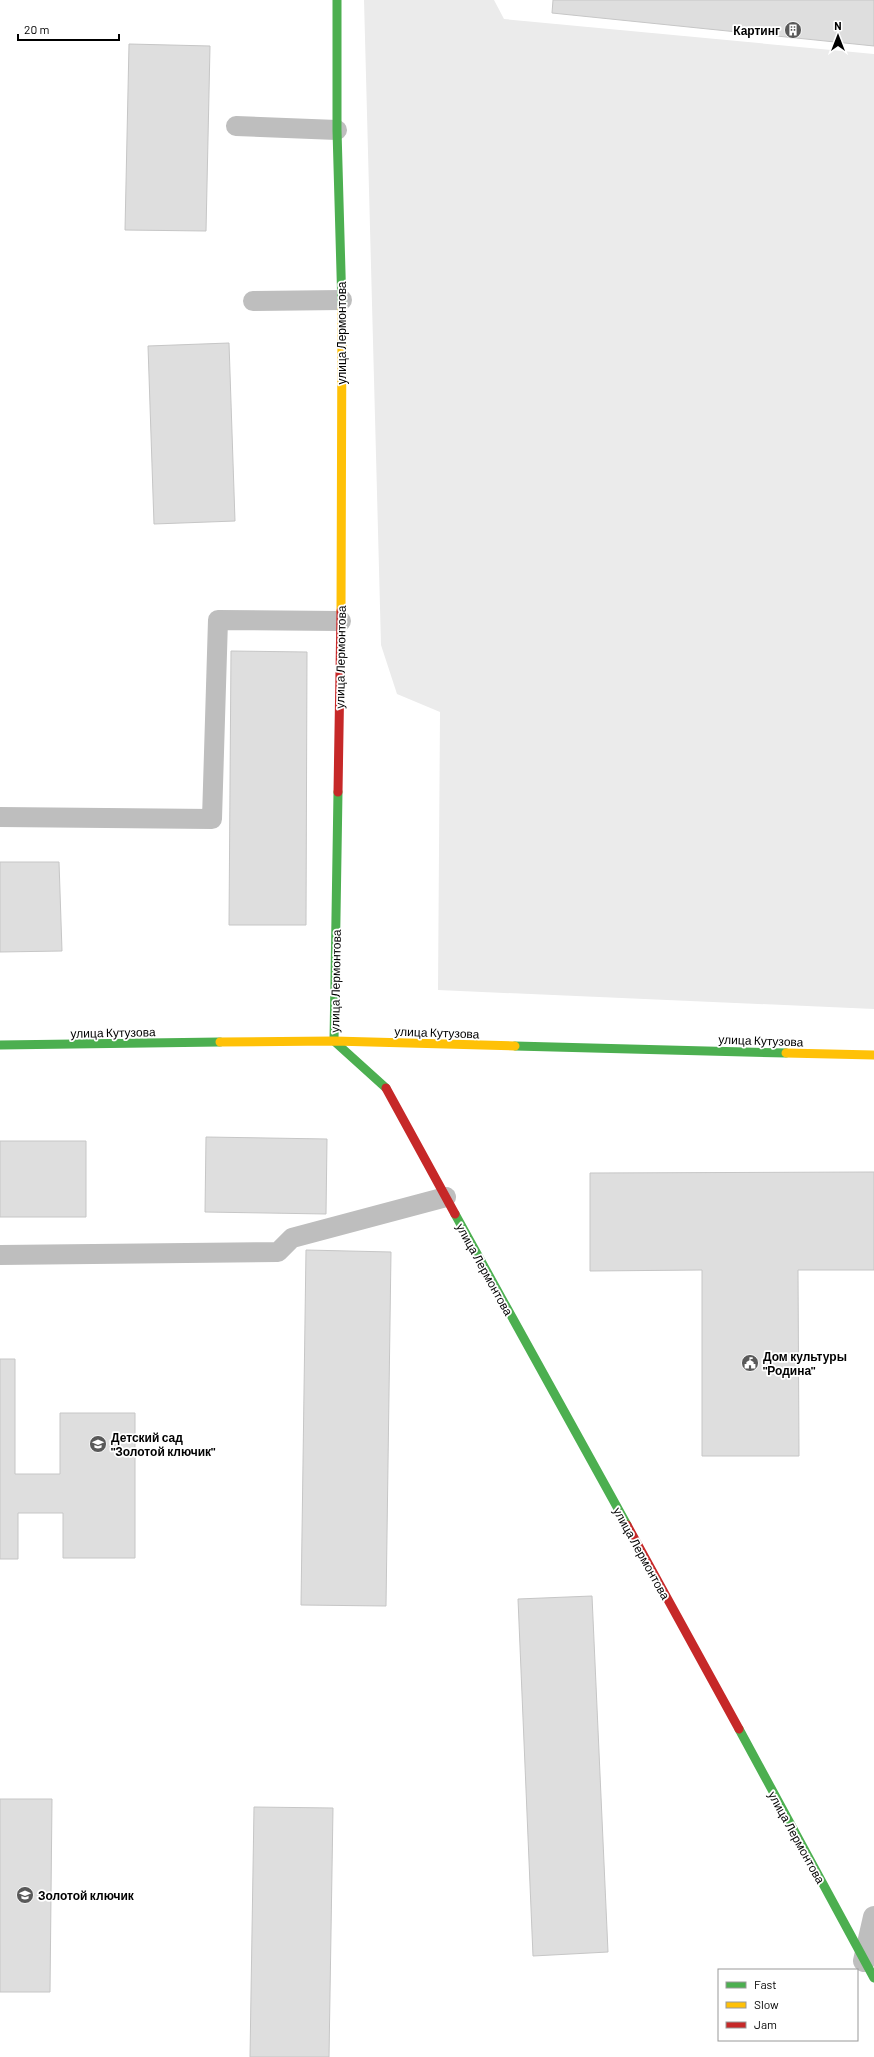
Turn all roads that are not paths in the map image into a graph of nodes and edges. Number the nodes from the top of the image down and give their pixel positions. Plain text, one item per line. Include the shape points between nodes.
1 (337, 0) edge
2 (236, 126) dead end
3 (337, 130) junction
4 (342, 300) junction
5 (253, 302) dead end
6 (341, 621) junction
7 (0, 817) edge
8 (334, 1041) junction
9 (0, 1045) edge
10 (874, 1055) edge
11 (446, 1197) junction
12 (0, 1255) edge
13 (874, 1917) edge
14 (869, 1969) edge

1 - 3 street, улица Лермонтова
2 - 3 lane
3 - 4 street, улица Лермонтова
4 - 5 lane
4 - 6 street, улица Лермонтова
6 - 7 lane via 218,620 212,819
6 - 8 street, улица Лермонтова
8 - 9 street, улица Кутузова
8 - 10 street, улица Кутузова
8 - 11 street, улица Лермонтова via 385,1087
11 - 12 lane via 292,1238 278,1252
11 - 14 street, улица Лермонтова
13 - 14 street, улица Лермонтова

